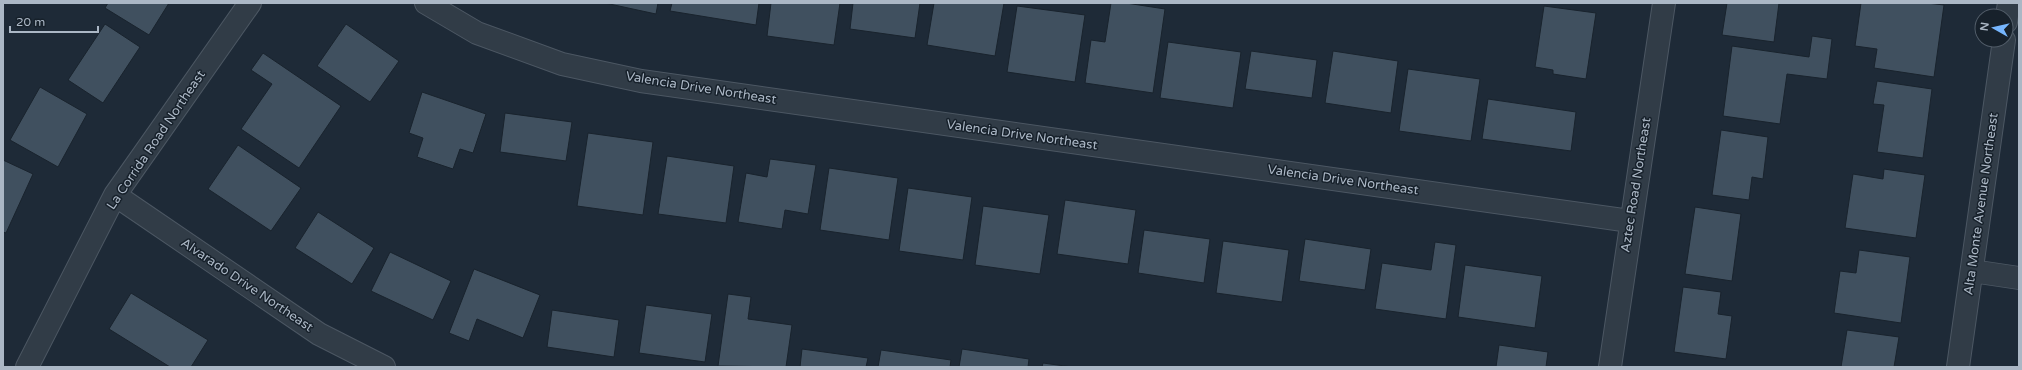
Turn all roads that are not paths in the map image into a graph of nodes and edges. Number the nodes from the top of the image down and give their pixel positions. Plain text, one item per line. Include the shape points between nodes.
1 (250, 3) edge
2 (426, 3) edge
3 (1664, 3) edge
4 (2003, 48) edge
5 (115, 195) junction
6 (1630, 221) junction
7 (1972, 271) junction
8 (2019, 278) edge
9 (27, 367) edge
10 (384, 367) edge
11 (1610, 367) edge
12 (1958, 367) edge

1 - 5 street, La Corrida Road Northeast
2 - 6 street, Valencia Drive Northeast via 477,33 562,64 641,81
3 - 6 street, Aztec Road Northeast
4 - 7 street, Alta Monte Avenue Northeast
5 - 9 street, La Corrida Road Northeast
5 - 10 street, Alvarado Drive Northeast via 318,334
6 - 11 street, Aztec Road Northeast
7 - 8 street
7 - 12 street, Alta Monte Avenue Northeast

